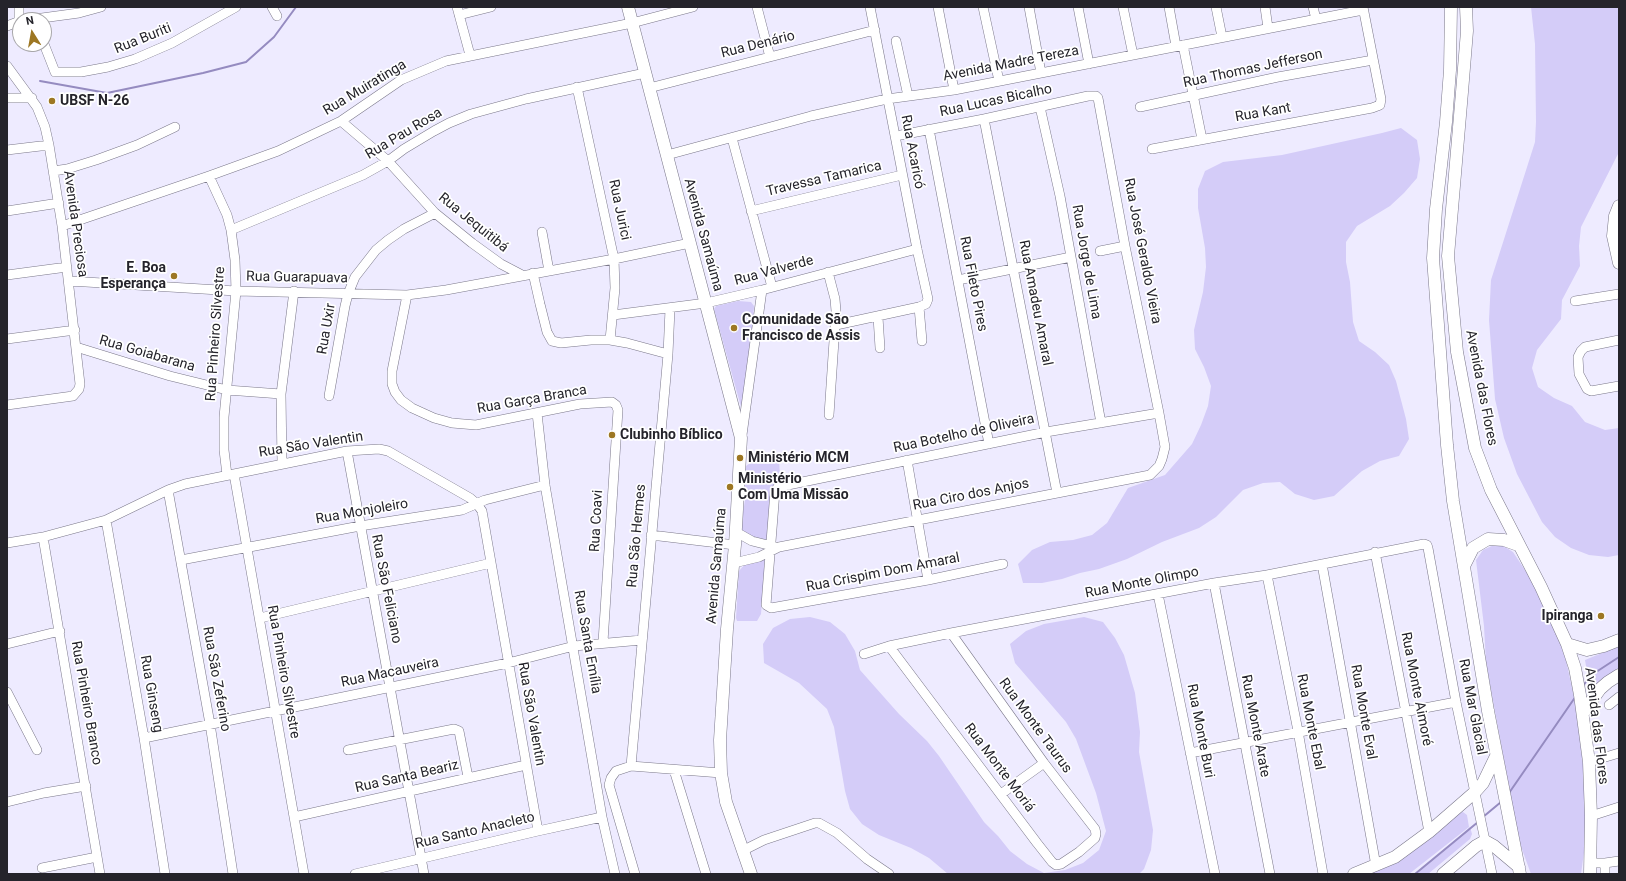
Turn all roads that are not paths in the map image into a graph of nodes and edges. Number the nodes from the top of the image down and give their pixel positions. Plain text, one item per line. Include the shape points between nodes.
1 (102, 7) edge
2 (236, 7) edge
3 (272, 7) edge
4 (491, 7) edge
5 (628, 7) edge
6 (693, 7) edge
7 (757, 7) edge
8 (870, 7) edge
9 (938, 7) edge
10 (983, 7) edge
11 (1029, 7) edge
12 (1078, 7) edge
13 (1123, 7) edge
14 (1169, 7) edge
15 (1216, 7) edge
16 (1265, 7) edge
17 (1313, 7) edge
18 (1451, 7) edge
19 (1466, 7) edge
20 (1363, 8) edge
21 (458, 11) edge
22 (52, 12) edge
23 (277, 16) dead end
24 (1316, 19) junction
25 (632, 23) junction
26 (1268, 28) junction
27 (874, 30) junction
28 (1222, 37) junction
29 (896, 41) dead end
30 (1180, 46) junction
31 (47, 52) edge
32 (470, 55) junction
33 (1133, 55) junction
34 (770, 57) junction
35 (1373, 60) junction
36 (1089, 64) junction
37 (7, 66) edge
38 (645, 73) junction
39 (1041, 73) junction
40 (999, 81) junction
41 (578, 87) junction
42 (649, 88) junction
43 (954, 90) junction
44 (908, 96) junction
45 (1096, 96) joint
46 (1194, 96) junction
47 (7, 98) edge
48 (32, 98) junction
49 (887, 99) junction
50 (1040, 107) junction
51 (1140, 107) dead end
52 (984, 119) junction
53 (341, 121) junction
54 (175, 127) dead end
55 (929, 129) junction
56 (901, 135) dead end
57 (732, 138) junction
58 (1202, 139) junction
59 (49, 145) junction
60 (1152, 149) dead end
61 (7, 150) edge
62 (667, 155) junction
63 (388, 161) junction
64 (53, 171) junction
65 (902, 175) junction
66 (209, 176) junction
67 (59, 203) junction
68 (1619, 206) edge
69 (7, 211) edge
70 (751, 211) junction
71 (435, 213) junction
72 (62, 226) junction
73 (231, 230) junction
74 (542, 232) dead end
75 (690, 243) junction
76 (1125, 246) junction
77 (917, 249) junction
78 (1100, 251) dead end
79 (1071, 257) junction
80 (614, 259) junction
81 (1619, 264) edge
82 (67, 266) junction
83 (1014, 269) junction
84 (549, 271) junction
85 (828, 272) junction
86 (533, 273) junction
87 (7, 275) edge
88 (522, 275) junction
89 (958, 280) junction
90 (69, 281) junction
91 (772, 287) junction
92 (762, 290) junction
93 (236, 291) junction
94 (294, 291) junction
95 (348, 294) junction
96 (1619, 294) edge
97 (407, 295) junction
98 (1575, 301) dead end
99 (706, 303) junction
100 (923, 305) junction
101 (670, 308) junction
102 (613, 316) junction
103 (878, 316) junction
104 (836, 325) junction
105 (74, 330) junction
106 (7, 339) edge
107 (610, 340) junction
108 (1619, 340) edge
109 (922, 341) dead end
110 (76, 347) junction
111 (880, 348) dead end
112 (668, 354) junction
113 (1619, 386) edge
114 (227, 390) junction
115 (281, 394) junction
116 (329, 396) dead end
117 (614, 403) joint
118 (7, 405) edge
119 (537, 413) junction
120 (1159, 413) junction
121 (829, 415) dead end
122 (1101, 422) junction
123 (1046, 432) junction
124 (741, 438) junction
125 (989, 444) junction
126 (347, 451) junction
127 (907, 460) junction
128 (282, 464) junction
129 (230, 475) junction
130 (545, 485) junction
131 (168, 490) junction
132 (1057, 493) junction
133 (477, 504) junction
134 (106, 520) junction
135 (916, 520) junction
136 (360, 526) junction
137 (736, 532) junction
138 (652, 536) junction
139 (43, 537) junction
140 (752, 541) junction
141 (7, 543) edge
142 (1518, 544) junction
143 (735, 545) junction
144 (1427, 545) joint
145 (247, 548) junction
146 (774, 548) junction
147 (1375, 552) junction
148 (181, 560) junction
149 (751, 560) junction
150 (491, 563) junction
151 (734, 563) junction
152 (1003, 564) dead end
153 (1322, 564) junction
154 (1464, 566) junction
155 (1267, 575) junction
156 (928, 580) junction
157 (1214, 583) junction
158 (373, 590) junction
159 (1158, 594) junction
160 (260, 618) junction
161 (60, 631) junction
162 (951, 634) junction
163 (642, 640) junction
164 (1619, 640) edge
165 (603, 642) junction
166 (7, 644) edge
167 (1566, 644) junction
168 (574, 646) junction
169 (889, 646) junction
170 (864, 654) dead end
171 (508, 663) junction
172 (1619, 675) edge
173 (391, 687) junction
174 (7, 692) edge
175 (1619, 697) edge
176 (1456, 702) junction
177 (1609, 705) dead end
178 (275, 711) junction
179 (1406, 711) junction
180 (1582, 713) junction
181 (1351, 722) junction
182 (210, 724) junction
183 (1298, 731) junction
184 (144, 738) junction
185 (399, 739) junction
186 (1244, 742) junction
187 (37, 750) dead end
188 (348, 750) dead end
189 (1190, 753) junction
190 (1619, 753) edge
191 (1496, 756) junction
192 (1589, 762) junction
193 (1044, 763) junction
194 (526, 765) junction
195 (631, 766) junction
196 (674, 770) junction
197 (721, 773) junction
198 (468, 777) junction
199 (86, 786) junction
200 (409, 791) junction
201 (1475, 792) junction
202 (1001, 794) junction
203 (7, 802) edge
204 (1619, 807) edge
205 (1591, 816) junction
206 (294, 817) junction
207 (602, 817) junction
208 (538, 831) junction
209 (1428, 832) junction
210 (1096, 834) joint
211 (1484, 836) junction
212 (742, 850) junction
213 (97, 857) junction
214 (421, 858) junction
215 (1619, 861) edge
216 (1605, 863) junction
217 (1376, 866) junction
218 (42, 868) dead end
219 (1591, 868) edge
220 (1519, 870) edge
221 (100, 874) edge
222 (165, 874) edge
223 (233, 874) edge
224 (304, 874) edge
225 (355, 874) edge
226 (424, 874) edge
227 (616, 874) edge
228 (635, 874) edge
229 (706, 874) edge
230 (751, 874) edge
231 (889, 874) edge
232 (1215, 874) edge
233 (1270, 874) edge
234 (1323, 874) edge
235 (1354, 874) edge
236 (1443, 874) edge
237 (1492, 874) edge
238 (1605, 874) edge

1 - 22 street via 78,13
2 - 31 street, Rua Buriti via 172,43 108,67 81,72 59,72 55,71
3 - 23 street
4 - 21 street
5 - 25 main road, Avenida Samaúma
6 - 25 street, Rua Muiratinga
7 - 34 street
8 - 27 street, Rua Acaricó
9 - 43 street
10 - 40 street
11 - 39 street
12 - 36 street
13 - 33 street
14 - 30 street
15 - 28 street
16 - 26 street
17 - 24 street
18 - 154 main road via 1450,70 1433,258 1450,473
19 - 142 main road, Avenida das Flores via 1467,31 1448,256 1453,316 1475,448
20 - 24 street, Avenida Madre Tereza
20 - 35 street
21 - 32 street
24 - 26 street, Avenida Madre Tereza
25 - 32 street, Rua Muiratinga
25 - 38 main road, Avenida Samaúma
26 - 28 street, Avenida Madre Tereza
27 - 34 street, Rua Denário
27 - 49 street, Rua Acaricó
28 - 30 street, Avenida Madre Tereza
29 - 44 street
30 - 33 street, Avenida Madre Tereza
30 - 46 street
32 - 53 street, Rua Muiratinga via 435,65 401,80
33 - 36 street, Avenida Madre Tereza
34 - 42 street, Rua Denário
35 - 46 street, Rua Thomas Jefferson via 1278,77
35 - 58 street, Rua Kant via 1380,105
36 - 39 street, Avenida Madre Tereza
37 - 48 street, Avenida Preciosa
38 - 41 street, Rua Pau Rosa
38 - 42 main road, Avenida Samaúma
39 - 40 street, Avenida Madre Tereza
40 - 43 street, Avenida Madre Tereza
41 - 63 street, Rua Pau Rosa via 471,114 434,131
41 - 80 street, Rua Jurici
42 - 62 main road, Avenida Samaúma
43 - 44 street, Avenida Madre Tereza
44 - 49 street, Avenida Madre Tereza
45 - 50 street, Rua Lucas Bicalho
45 - 76 street, Rua José Geraldo Vieira via 1100,102
46 - 51 street, Rua Thomas Jefferson
46 - 58 street
47 - 48 street
48 - 59 street, Avenida Preciosa via 43,122
49 - 57 street, Avenida Madre Tereza via 811,116
49 - 65 street, Rua Acaricó
50 - 52 street, Rua Lucas Bicalho
50 - 79 street, Rua Jorge de Lima
52 - 55 street, Rua Lucas Bicalho
52 - 83 street, Rua Amadeu Amaral
53 - 63 street, Rua Jequitibá
53 - 66 street, Rua Muiratinga via 278,151
54 - 64 street via 96,160
55 - 56 street, Rua Lucas Bicalho
55 - 89 street, Rua Fileto Pires
57 - 62 street, Avenida Madre Tereza
57 - 70 street
58 - 60 street, Rua Kant
59 - 61 street
59 - 64 street, Avenida Preciosa
62 - 75 main road, Avenida Samaúma
63 - 71 street, Rua Jequitibá
63 - 73 street, Rua Pau Rosa via 363,175
64 - 67 street, Avenida Preciosa
65 - 70 street, Travessa Tamarica
65 - 77 street, Rua Acaricó
66 - 72 street, Rua Muiratinga
66 - 73 street, Rua Pinheiro Silvestre
67 - 69 street
67 - 72 street, Avenida Preciosa
68 - 81 main road via 1613,236
70 - 91 street
71 - 88 street, Rua Jequitibá via 501,264
71 - 95 street, Rua Uxir via 404,229 376,250 355,277
72 - 82 street, Avenida Preciosa
73 - 93 street, Rua Pinheiro Silvestre
74 - 84 street
75 - 80 street, Rua Guarapuava
75 - 99 main road, Avenida Samaúma
76 - 78 street
76 - 120 street, Rua José Geraldo Vieira
77 - 85 street, Rua Valverde
77 - 100 street, Rua Acaricó via 928,299
79 - 83 street
79 - 122 street, Rua Jorge de Lima
80 - 84 street, Rua Guarapuava
80 - 102 street, Rua Jurici
82 - 87 street
82 - 90 street, Avenida Preciosa
83 - 89 street
83 - 123 street, Rua Amadeu Amaral
84 - 86 street, Rua Guarapuava
85 - 91 street, Rua Valverde
85 - 104 street via 835,299
86 - 88 street, Rua Guarapuava
86 - 107 street via 543,318 552,341 561,343
88 - 97 street, Rua Guarapuava
89 - 125 street, Rua Fileto Pires
90 - 93 street, Rua Guarapuava
90 - 105 street, Avenida Preciosa
91 - 92 street, Rua Valverde
92 - 99 street, Rua Valverde
92 - 124 street
93 - 94 street, Rua Guarapuava
93 - 114 street, Rua Pinheiro Silvestre
94 - 95 street, Rua Guarapuava
94 - 115 street
95 - 97 street, Rua Guarapuava
95 - 116 street, Rua Uxir
96 - 98 street
97 - 119 street, Rua Garça Branca via 392,371 392,384 401,400 434,418 466,425 488,424
99 - 101 street, Rua Valverde
99 - 124 main road, Avenida Samaúma
100 - 103 street
100 - 109 street, Rua Acaricó
101 - 102 street, Rua Valverde
101 - 112 street, Rua São Hermes
102 - 107 street, Rua Jurici
103 - 104 street
103 - 111 street
104 - 121 street
105 - 106 street
105 - 110 street, Avenida Preciosa
107 - 112 street
108 - 113 street via 1585,347 1578,357 1579,374 1587,389 1591,391
110 - 114 street, Rua Goiabarana via 170,376
110 - 118 street, Avenida Preciosa via 80,384 73,396
112 - 138 street, Rua São Hermes
114 - 115 street, Rua Goiabarana
114 - 129 street, Rua Pinheiro Silvestre via 224,432
115 - 128 street
117 - 119 street, Rua Garça Branca via 580,404
117 - 165 street, Rua Coavi via 618,410
119 - 130 street, Rua Santa Emília
120 - 122 street, Rua Botelho de Oliveira
120 - 132 street, Rua Ciro dos Anjos via 1165,447 1159,466 1150,475
122 - 123 street, Rua Botelho de Oliveira
123 - 125 street, Rua Botelho de Oliveira
123 - 132 street, Rua Amadeu Amaral
124 - 137 main road, Avenida Samaúma
125 - 127 street, Rua Botelho de Oliveira
126 - 128 street, Rua São Valentin
126 - 133 street, Rua São Valentin via 388,451
126 - 136 street, Rua São Feliciano
127 - 135 street
127 - 146 street, Rua Botelho de Oliveira via 778,487
128 - 129 street, Rua São Valentin
129 - 131 street, Rua São Valentin
129 - 145 street, Rua Pinheiro Silvestre
130 - 133 street, Rua Monjoleiro
130 - 168 street, Rua Santa Emília
131 - 134 street, Rua São Valentin
131 - 148 street, Rua São Zeferino
132 - 135 street, Rua Ciro dos Anjos
133 - 136 street, Rua Monjoleiro via 462,510
133 - 150 street, Rua São Valentin via 482,511
134 - 139 street, Rua São Valentin
134 - 184 street, Rua Ginseng
135 - 146 street, Rua Ciro dos Anjos
135 - 156 street
136 - 145 street, Rua Monjoleiro
136 - 158 street, Rua São Feliciano
137 - 140 street
137 - 143 main road, Avenida Samaúma
138 - 143 street
138 - 163 street, Rua São Hermes
139 - 141 street, Rua São Valentin
139 - 161 street, Rua Pinheiro Branco
140 - 146 street
140 - 149 street
142 - 154 main road via 1488,539 1474,548
142 - 167 main road, Avenida das Flores via 1541,587
143 - 151 main road, Avenida Samaúma
144 - 147 street, Rua Monte Olimpo
144 - 176 street, Rua Mar Glacial
145 - 148 street, Rua Monjoleiro
145 - 160 street, Rua Pinheiro Silvestre
146 - 149 street, Rua Ciro dos Anjos
146 - 156 street, Rua Crispim Dom Amaral via 766,605 771,608
147 - 153 street, Rua Monte Olimpo
147 - 179 street, Rua Monte Aimoré
148 - 182 street, Rua São Zeferino
149 - 151 street, Rua Ciro dos Anjos
150 - 158 street
150 - 171 street, Rua São Valentin
151 - 197 main road, Avenida Samaúma via 720,726
152 - 156 street, Rua Crispim Dom Amaral
153 - 155 street, Rua Monte Olimpo
153 - 181 street, Rua Monte Eval
154 - 191 main road
155 - 157 street, Rua Monte Olimpo
155 - 183 street, Rua Monte Ebal
157 - 159 street, Rua Monte Olimpo
157 - 186 street, Rua Monte Arate
158 - 160 street
158 - 173 street, Rua São Feliciano
159 - 162 street, Rua Monte Olimpo
159 - 189 street, Rua Monte Buri
160 - 178 street, Rua Pinheiro Silvestre
161 - 166 street
161 - 199 street, Rua Pinheiro Branco
162 - 169 street, Rua Monte Olimpo
162 - 193 street, Rua Monte Taurus
163 - 165 street, Rua Macauveira
163 - 195 street, Rua São Hermes
164 - 167 main road via 1587,650
165 - 168 street, Rua Macauveira
167 - 180 main road, Avenida das Flores via 1575,668
168 - 171 street, Rua Macauveira
168 - 207 street, Rua Santa Emília
169 - 170 street, Rua Monte Olimpo
169 - 202 street, Rua Monte Moriá
171 - 173 street, Rua Macauveira
171 - 194 street, Rua São Valentin
172 - 180 main road via 1600,689
173 - 178 street, Rua Macauveira
173 - 185 street, Rua São Feliciano
174 - 187 street
175 - 177 street
176 - 179 street
176 - 201 street, Rua Mar Glacial
178 - 182 street, Rua Macauveira
178 - 206 street, Rua Pinheiro Silvestre
179 - 181 street
179 - 209 street, Rua Monte Aimoré
180 - 192 main road, Avenida das Flores
181 - 183 street
181 - 217 street, Rua Monte Eval
182 - 184 street, Rua Macauveira
182 - 223 street, Rua São Zeferino
183 - 186 street
183 - 234 street, Rua Monte Ebal
184 - 222 street, Rua Ginseng
185 - 188 street
185 - 198 street via 457,729
185 - 200 street, Rua São Feliciano
186 - 189 street
186 - 233 street, Rua Monte Arate
189 - 232 street, Rua Monte Buri
190 - 192 street
191 - 201 main road via 1483,783
191 - 220 main road
192 - 205 main road, Avenida das Flores
193 - 202 street
193 - 210 street, Rua Monte Taurus via 1095,829
194 - 198 street, Rua Santa Beariz
194 - 208 street, Rua São Valentin
195 - 196 street
195 - 228 street via 616,771 609,785
196 - 197 street
196 - 229 street
197 - 212 main road, Avenida Samaúma via 726,802
198 - 200 street, Rua Santa Beariz
199 - 203 street
199 - 213 street, Rua Pinheiro Branco
200 - 206 street, Rua Santa Beariz
200 - 214 street, Rua São Feliciano
201 - 209 main road
201 - 211 street, Rua Mar Glacial
202 - 210 street, Rua Monte Moriá via 1037,844 1056,865 1079,852 1095,838
204 - 205 street
205 - 219 main road, Avenida das Flores
206 - 224 street, Rua Pinheiro Silvestre
207 - 208 street, Rua Santo Anacleto
207 - 227 street, Rua Santa Emília
208 - 214 street, Rua Santo Anacleto
209 - 217 main road via 1395,857
211 - 220 main road
211 - 236 main road
211 - 237 street, Rua Mar Glacial
212 - 230 main road, Avenida Samaúma
212 - 231 street via 764,840 819,823 837,833
213 - 218 street
213 - 221 street, Rua Pinheiro Branco
214 - 225 street, Rua Santo Anacleto
214 - 226 street, Rua São Feliciano
215 - 216 street
216 - 219 street
216 - 238 street
217 - 235 main road

